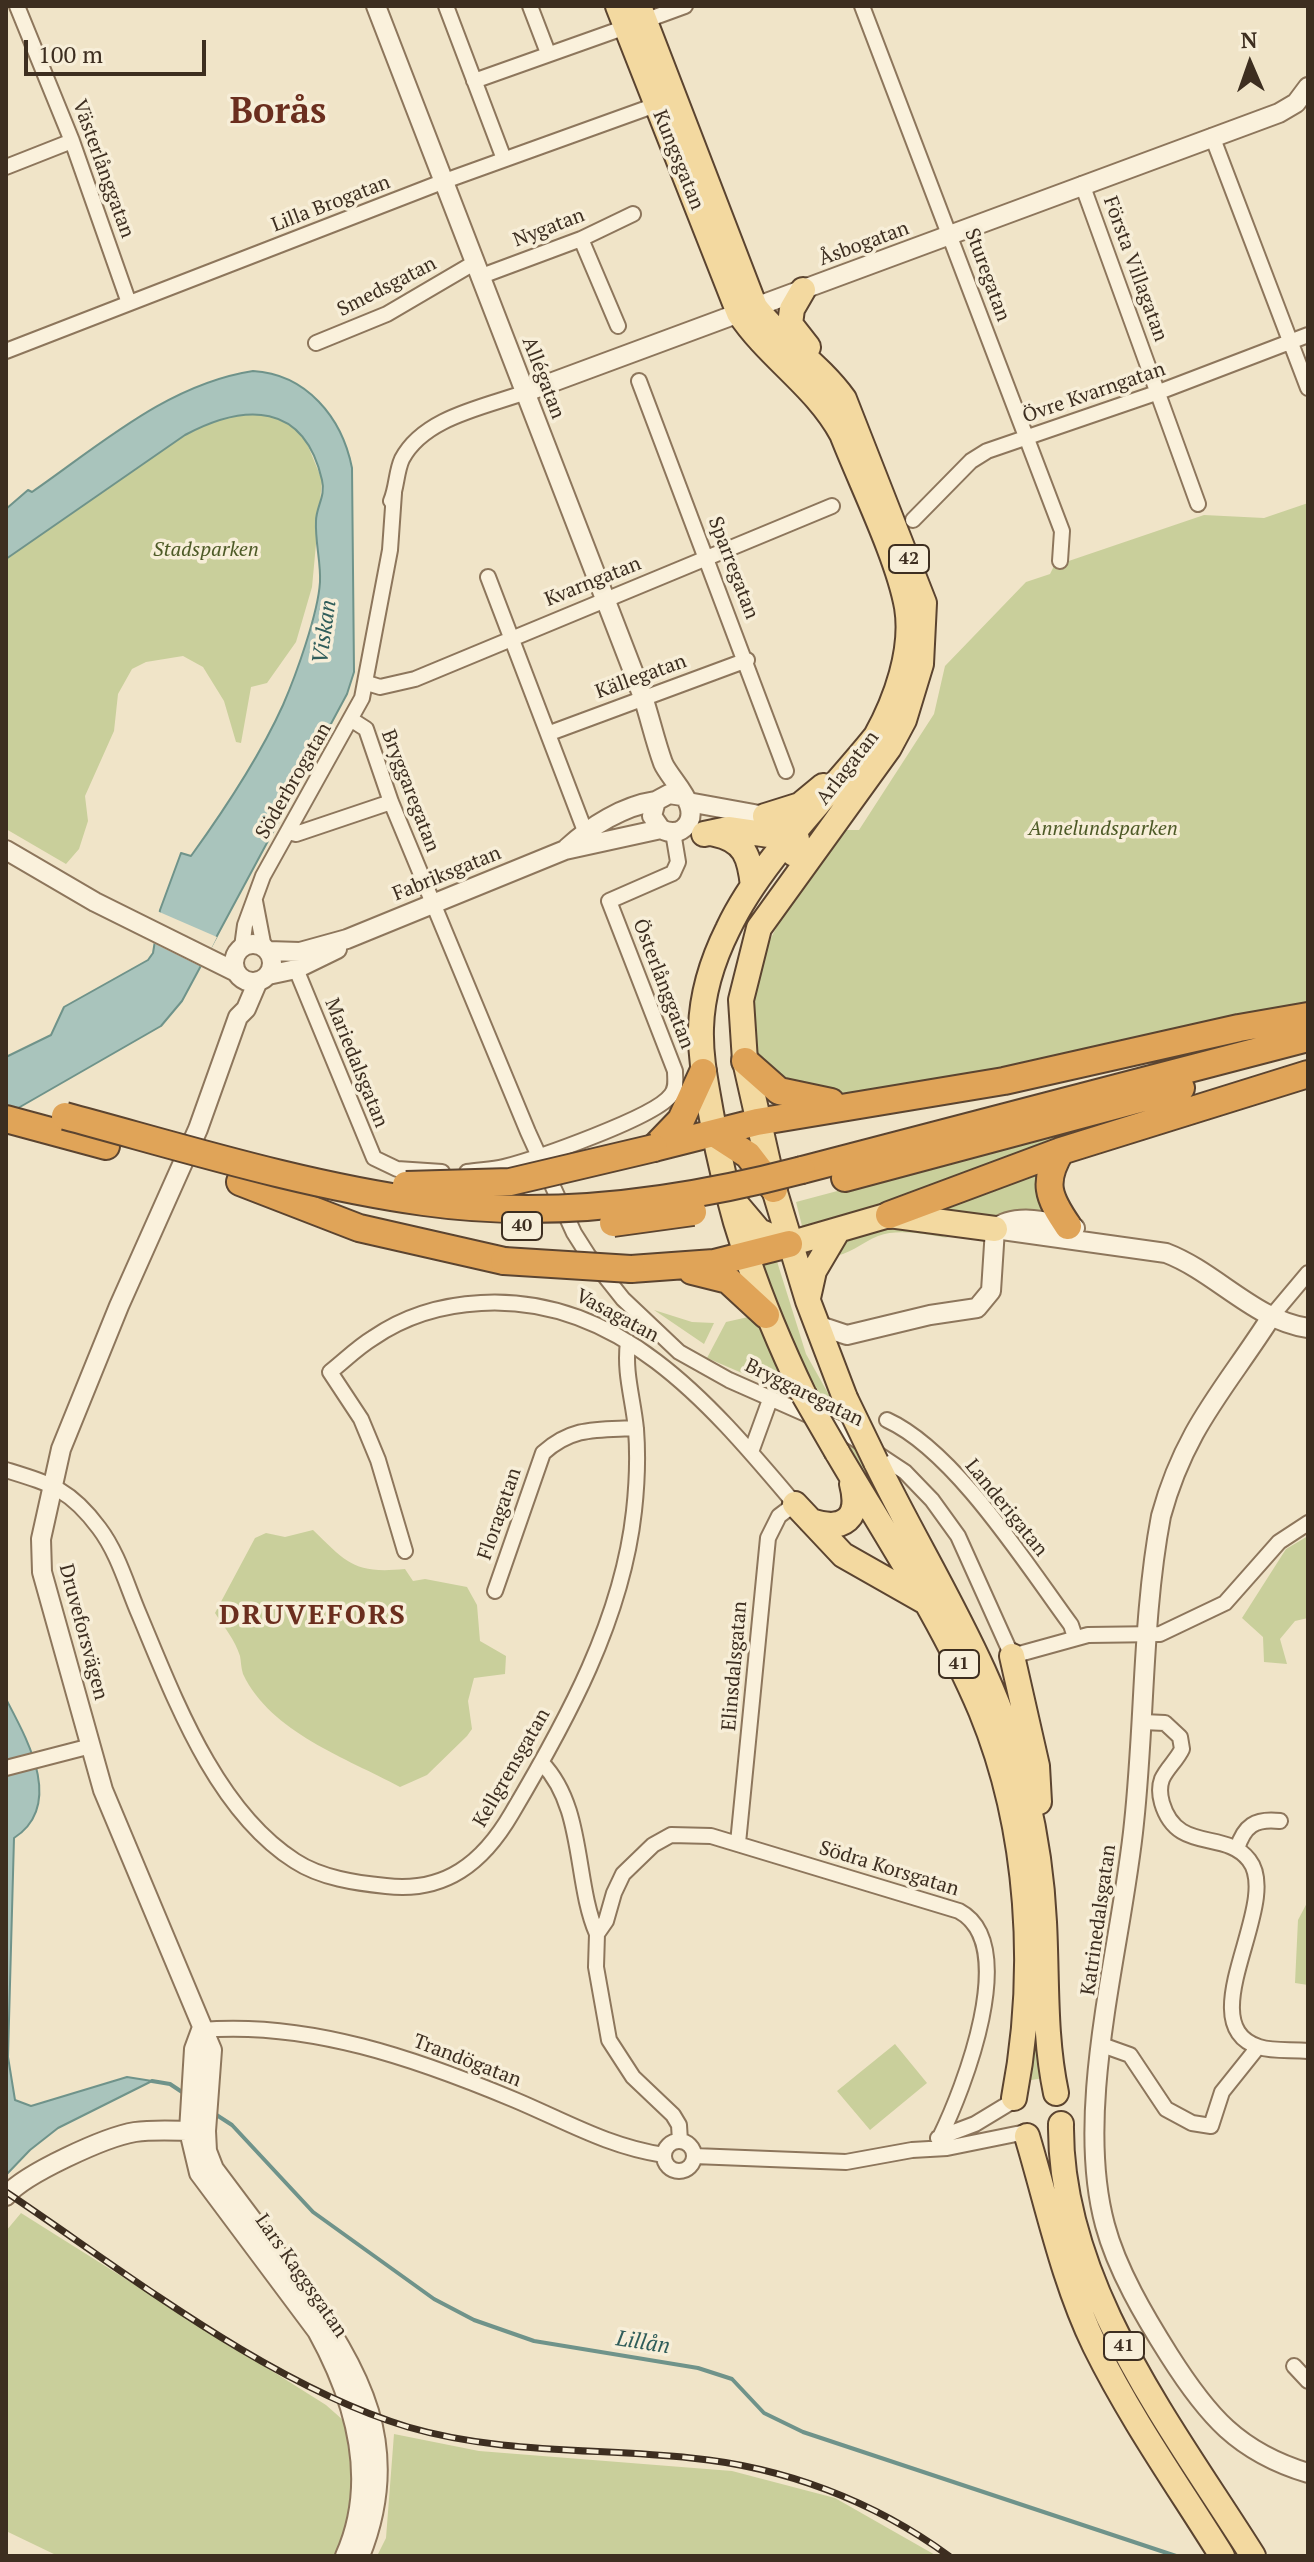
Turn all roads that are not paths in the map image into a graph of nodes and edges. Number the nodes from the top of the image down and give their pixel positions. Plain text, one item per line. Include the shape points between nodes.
1 (376, 6) edge
2 (446, 6) edge
3 (530, 6) edge
4 (685, 6) edge
5 (862, 6) edge
6 (16, 8) edge
7 (632, 15) edge
8 (548, 53) junction
9 (474, 81) junction
10 (1308, 88) edge
11 (665, 102) junction
12 (1212, 136) junction
13 (72, 141) junction
14 (504, 159) junction
15 (6, 167) edge
16 (442, 182) junction
17 (1082, 184) junction
18 (633, 214) dead end
19 (952, 235) junction
20 (581, 239) junction
21 (477, 270) junction
22 (803, 290) junction
23 (129, 303) junction
24 (747, 310) junction
25 (618, 326) dead end
26 (1308, 335) edge
27 (1290, 342) junction
28 (316, 343) dead end
29 (6, 351) edge
30 (821, 369) junction
31 (639, 381) dead end
32 (1308, 388) edge
33 (526, 392) junction
34 (1159, 392) junction
35 (429, 430) joint
36 (1028, 438) junction
37 (1198, 504) dead end
38 (832, 506) dead end
39 (913, 520) dead end
40 (707, 557) junction
41 (1060, 561) dead end
42 (488, 577) dead end
43 (605, 599) junction
44 (511, 636) junction
45 (747, 660) junction
46 (367, 683) junction
47 (643, 697) junction
48 (352, 720) junction
49 (550, 733) junction
50 (862, 754) junction
51 (665, 767) junction
52 (786, 771) dead end
53 (658, 799) junction
54 (685, 799) junction
55 (391, 802) junction
56 (765, 816) junction
57 (585, 831) junction
58 (671, 831) junction
59 (288, 832) junction
60 (827, 832) junction
61 (704, 834) junction
62 (792, 839) junction
63 (6, 850) edge
64 (565, 850) junction
65 (753, 886) junction
66 (254, 896) junction
67 (433, 904) junction
68 (759, 928) junction
69 (347, 939) junction
70 (240, 949) junction
71 (266, 950) junction
72 (200, 953) junction
73 (236, 973) junction
74 (299, 976) junction
75 (263, 978) junction
76 (1308, 1016) edge
77 (238, 1017) junction
78 (1308, 1038) edge
79 (1308, 1056) edge
80 (745, 1061) junction
81 (703, 1072) junction
82 (1308, 1074) edge
83 (850, 1105) junction
84 (16, 1112) edge
85 (757, 1122) junction
86 (714, 1133) junction
87 (654, 1148) junction
88 (1061, 1151) junction
89 (539, 1156) junction
90 (502, 1168) junction
91 (238, 1172) junction
92 (804, 1179) junction
93 (774, 1189) junction
94 (554, 1191) junction
95 (728, 1194) junction
96 (889, 1215) junction
97 (1068, 1226) junction
98 (995, 1229) junction
99 (837, 1232) junction
100 (1098, 1241) junction
101 (789, 1244) junction
102 (744, 1258) junction
103 (672, 1267) junction
104 (1308, 1273) edge
105 (808, 1301) junction
106 (766, 1315) junction
107 (1271, 1317) junction
108 (817, 1325) junction
109 (1308, 1328) edge
110 (628, 1342) junction
111 (771, 1397) junction
112 (887, 1420) dead end
113 (636, 1428) junction
114 (751, 1452) junction
115 (843, 1462) junction
116 (6, 1470) edge
117 (53, 1484) junction
118 (803, 1512) junction
119 (1308, 1523) edge
120 (405, 1551) dead end
121 (495, 1591) dead end
122 (926, 1603) junction
123 (1148, 1634) junction
124 (1075, 1637) junction
125 (1012, 1656) junction
126 (1143, 1722) junction
127 (91, 1746) junction
128 (542, 1763) junction
129 (6, 1768) edge
130 (1280, 1821) dead end
131 (738, 1843) junction
132 (1237, 1849) junction
133 (1037, 1853) junction
134 (597, 1934) junction
135 (201, 2030) junction
136 (1102, 2045) junction
137 (1258, 2047) junction
138 (1308, 2051) edge
139 (1056, 2093) junction
140 (1013, 2100) junction
141 (951, 2111) junction
142 (198, 2123) junction
143 (975, 2124) junction
144 (1061, 2124) junction
145 (1024, 2134) junction
146 (940, 2137) junction
147 (680, 2141) junction
148 (912, 2150) junction
149 (664, 2155) junction
150 (694, 2156) junction
151 (6, 2196) edge
152 (1294, 2366) dead end
153 (1308, 2381) edge
154 (1308, 2473) edge
155 (345, 2556) edge
156 (360, 2556) edge
157 (1222, 2556) edge
158 (1253, 2556) edge

1 - 16 street, Allégatan
2 - 9 street
3 - 8 street
4 - 7 street
5 - 19 street, Sturegatan
6 - 13 street, Västerlånggatan
7 - 8 street
7 - 11 main road, Kungsgatan / 42
8 - 9 street
9 - 14 street
10 - 12 street, Åsbogatan via 1279,113
11 - 14 street, Lilla Brogatan
11 - 24 main road, Kungsgatan / 42
12 - 17 street, Åsbogatan
12 - 27 street
13 - 15 street
13 - 23 street, Västerlånggatan
14 - 16 street, Lilla Brogatan
16 - 21 street, Allégatan
16 - 23 street, Lilla Brogatan
17 - 19 street, Åsbogatan
17 - 34 street, Första Villagatan
18 - 20 street, Nygatan
19 - 22 street, Åsbogatan
19 - 36 street, Sturegatan
20 - 21 street, Nygatan
20 - 25 street
21 - 28 street, Smedsgatan
21 - 33 street, Allégatan
22 - 24 street, Åsbogatan
22 - 30 main road via 790,324
23 - 29 street, Lilla Brogatan
24 - 30 main road, Arlagatan / 42
24 - 33 street, Åsbogatan
24 - 50 main road, Arlagatan / 42 via 754,335 829,409 907,607 896,691
26 - 27 street, Övre Kvarngatan
27 - 32 street
27 - 34 street, Övre Kvarngatan
30 - 60 main road, Arlagatan / 42 via 857,425 924,603 921,664 904,720
31 - 40 street, Sparregatan
33 - 35 street, Åsbogatan
33 - 43 street, Allégatan
34 - 36 street, Övre Kvarngatan
34 - 37 street, Första Villagatan
35 - 46 street, Söderbrogatan via 403,458 394,493
36 - 39 street, Övre Kvarngatan via 971,461
36 - 41 street, Sturegatan via 1062,531
38 - 40 street, Kvarngatan
40 - 43 street, Kvarngatan
40 - 45 street, Sparregatan
42 - 44 street
43 - 44 street, Kvarngatan
43 - 47 street, Allégatan
44 - 46 street, Kvarngatan via 415,679 380,687
44 - 49 street
45 - 47 street, Källegatan
45 - 52 street, Sparregatan
46 - 48 street, Söderbrogatan
47 - 49 street, Källegatan
47 - 51 street, Allégatan
48 - 55 street, Bryggaregatan via 366,729
48 - 59 street, Söderbrogatan
49 - 57 street
50 - 56 main road via 800,805
50 - 62 main road, Arlagatan / 42
51 - 53 street, Allégatan
51 - 54 street, Allégatan
53 - 54 street via 669,794
53 - 57 street, Fabriksgatan
53 - 58 street via 652,816
54 - 56 street
54 - 58 street via 690,819
55 - 59 street via 296,834
55 - 67 street, Bryggaregatan
56 - 62 main road via 786,828
57 - 64 street, Fabriksgatan
58 - 61 street, Fabriksgatan
58 - 64 street, Fabriksgatan
58 - 89 street, Österlånggatan via 678,862 673,873 609,901 675,1071 676,1086 670,1098 652,1109
59 - 66 street, Söderbrogatan
60 - 62 main road
60 - 68 main road, Arlagatan / 42
61 - 62 main road via 728,829
61 - 65 main road via 741,845
62 - 65 main road, Arlagatan / 42
62 - 68 main road via 792,865
63 - 72 street via 95,902
64 - 67 street, Fabriksgatan
65 - 81 main road, Arlagatan / 42 via 729,926 709,977 701,1025
66 - 70 street, Söderbrogatan
66 - 71 street
67 - 69 street, Fabriksgatan
67 - 89 street, Bryggaregatan
68 - 80 main road, Arlagatan / 42 via 742,990
69 - 71 street, Fabriksgatan via 300,952
69 - 74 street, Fabriksgatan
70 - 71 street via 255,944
70 - 72 street
70 - 73 street via 234,959
71 - 75 street via 272,963
72 - 73 street
73 - 75 street via 248,982
73 - 77 street, Druveforsvägen
74 - 75 street, Fabriksgatan
74 - 90 street, Mariedalsgatan via 374,1158 386,1166 425,1171
75 - 77 street, Druveforsvägen
76 - 83 highway via 991,1084
77 - 117 street, Druveforsvägen via 174,1189 61,1449
78 - 92 highway, 40
79 - 92 highway, 40
80 - 83 highway via 779,1091
80 - 85 main road, Arlagatan / 42
81 - 86 main road, Arlagatan / 42
81 - 87 highway via 681,1120
82 - 88 highway
83 - 85 highway
84 - 91 highway, 40 via 106,1146
84 - 91 highway, 40, bridge via 65,1116
85 - 86 highway
85 - 93 main road, Arlagatan / 41
86 - 87 highway
86 - 93 highway via 748,1155
86 - 95 main road, Arlagatan / 41
87 - 91 highway, bridge via 540,1177 477,1186
88 - 96 highway
88 - 97 highway via 1047,1190
89 - 90 street
89 - 94 street, Bryggaregatan
90 - 94 street via 519,1171
91 - 92 highway, 40, bridge via 427,1203 537,1209
91 - 103 highway, bridge via 359,1228 441,1249 540,1265
93 - 101 main road, 41
94 - 111 street, Bryggaregatan via 588,1255 644,1320 698,1364
95 - 101 main road via 759,1231
95 - 102 main road, 41
96 - 98 main road
96 - 99 main road
97 - 98 street via 1014,1219
97 - 100 street
98 - 100 street
98 - 108 street via 991,1291 983,1304 866,1333 847,1335
99 - 101 main road
99 - 105 main road via 817,1264
100 - 107 street via 1191,1262
101 - 102 highway
101 - 105 main road, 41
102 - 103 highway
102 - 106 main road, 41
103 - 106 highway via 728,1280
104 - 107 street
105 - 108 main road, 41
106 - 115 main road, 41, bridge
107 - 109 street
107 - 123 street, Katrinedalsgatan via 1208,1405 1171,1477 1156,1540
108 - 133 main road, 41, bridge via 845,1398 980,1663 1026,1793
110 - 113 street, Kellgrensgatan via 624,1368
110 - 114 street, Vasagatan via 661,1363
110 - 120 street, Vasagatan via 558,1308 462,1304 425,1311 393,1326 330,1372 361,1419
111 - 114 street
111 - 125 street, Bryggaregatan via 840,1429 905,1472 932,1500 979,1575
112 - 124 street, Landerigatan via 945,1464 989,1515
113 - 121 street, Floragatan via 582,1431 560,1438 543,1453
113 - 128 street, Kellgrensgatan via 634,1511 621,1577 588,1672
114 - 118 street, Vasagatan
115 - 118 main road via 856,1498 853,1514 835,1526
115 - 122 main road, 41
116 - 117 street
117 - 127 street, Druveforsvägen via 43,1522 42,1572
117 - 128 street, Kellgrensgatan via 100,1529 115,1555 200,1752 276,1848 298,1863 362,1884 400,1888 434,1885 456,1876 492,1844
118 - 122 main road via 843,1555
118 - 131 street, Elinsdalsgatan via 779,1516 768,1538
119 - 123 street via 1279,1542 1225,1603 1160,1634
122 - 140 main road, 41 via 991,1740 1022,1877 1023,2036
123 - 124 street
123 - 126 street, Katrinedalsgatan
124 - 125 street
125 - 133 main road via 1037,1766
126 - 132 street via 1165,1723 1180,1737 1182,1749 1161,1782 1160,1796 1173,1826
126 - 136 street, Katrinedalsgatan via 1134,1826
127 - 129 street
127 - 135 street, Druveforsvägen via 118,1833
128 - 134 street via 553,1775 576,1840
130 - 132 street via 1257,1821 1247,1827
131 - 134 street via 691,1833 671,1835 653,1845 623,1874
131 - 141 street, Södra Korsgatan via 959,1911 974,1922 983,1945 981,2020 975,2054
132 - 137 street via 1251,1862 1257,1900 1231,2000 1238,2028
133 - 139 main road, 41
134 - 147 street via 600,2005 609,2040 633,2077 673,2115
135 - 142 street, Druveforsvägen via 212,2050 201,2081
135 - 149 street, Trandögatan via 290,2033 430,2065 584,2133
136 - 137 street via 1130,2055 1166,2109 1211,2126 1222,2092
136 - 154 street, Katrinedalsgatan via 1094,2160 1106,2229 1126,2277 1161,2343 1221,2427 1251,2450
137 - 138 street
139 - 140 main road via 1034,2085
139 - 144 main road, 41 via 1064,2107
140 - 143 street
140 - 145 main road, 41 via 1012,2120
141 - 143 street
141 - 146 street, Södra Korsgatan
142 - 151 street via 119,2136 20,2181
142 - 155 street, Lars Kaggsgatan via 205,2183 317,2331 344,2388 357,2428 362,2484
142 - 156 street, Lars Kaggsgatan via 214,2169 329,2323 362,2387 377,2453 374,2507
143 - 146 street
144 - 145 main road via 1046,2136
144 - 158 main road, 41 via 1060,2154 1069,2197 1101,2296 1135,2366
145 - 148 street
145 - 157 main road, 41 via 1094,2344
146 - 148 street
147 - 149 street via 668,2145
147 - 150 street
148 - 150 street via 846,2162
149 - 150 street via 667,2165 679,2171 691,2165
152 - 153 street

